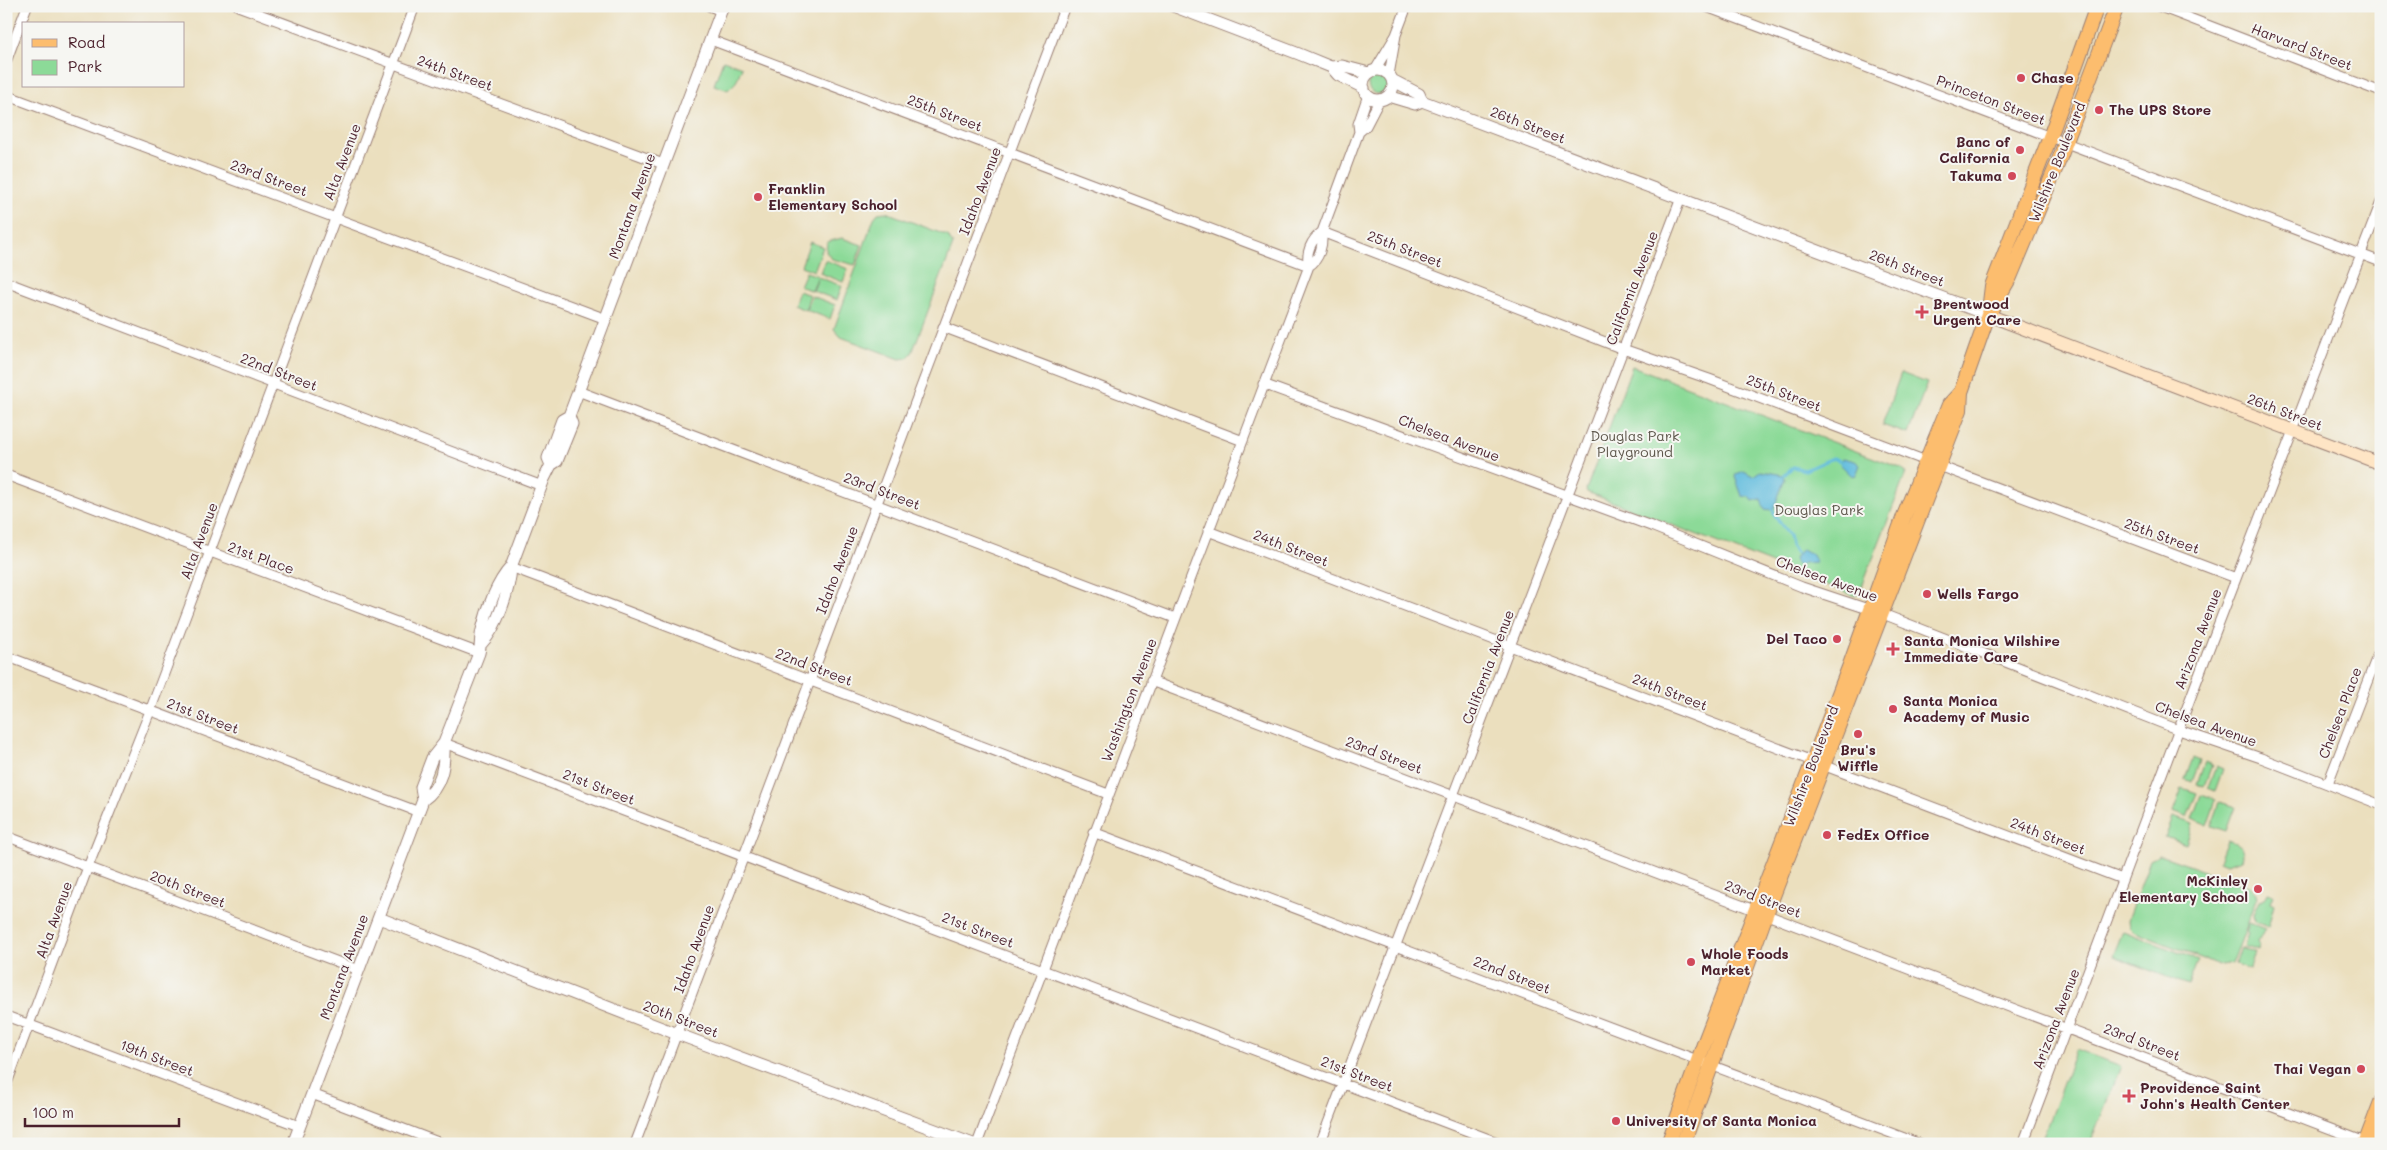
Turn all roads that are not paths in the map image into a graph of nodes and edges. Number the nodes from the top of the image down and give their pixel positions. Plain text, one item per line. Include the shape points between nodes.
1 (27, 6) edge
2 (238, 6) edge
3 (415, 6) edge
4 (709, 6) edge
5 (1065, 6) edge
6 (1173, 6) edge
7 (1407, 6) edge
8 (1704, 6) edge
9 (2097, 6) edge
10 (2117, 6) edge
11 (2158, 6) edge
12 (723, 9) edge
13 (1396, 35) junction
14 (711, 40) junction
15 (6, 62) edge
16 (394, 64) junction
17 (1331, 68) junction
18 (1372, 72) junction
19 (1391, 77) junction
20 (1366, 92) junction
21 (2381, 92) edge
22 (6, 95) edge
23 (1384, 97) junction
24 (1422, 101) junction
25 (1359, 132) junction
26 (2050, 137) junction
27 (2066, 143) junction
28 (1010, 152) junction
29 (663, 164) junction
30 (1681, 198) junction
31 (2381, 202) edge
32 (336, 218) junction
33 (1322, 232) junction
34 (2361, 255) junction
35 (2381, 262) edge
36 (1309, 266) junction
37 (6, 282) edge
38 (1988, 315) junction
39 (606, 319) junction
40 (943, 327) junction
41 (1623, 349) junction
42 (273, 384) junction
43 (1264, 384) junction
44 (578, 391) junction
45 (2294, 431) junction
46 (1243, 441) junction
47 (1931, 463) junction
48 (2381, 464) edge
49 (6, 475) edge
50 (542, 486) junction
51 (1567, 497) junction
52 (877, 503) junction
53 (1208, 531) junction
54 (209, 553) junction
55 (511, 567) junction
56 (2236, 578) junction
57 (1877, 612) junction
58 (1175, 618) junction
59 (1511, 646) junction
60 (480, 648) junction
61 (2378, 654) dead end
62 (6, 656) edge
63 (809, 680) junction
64 (1151, 681) junction
65 (150, 711) junction
66 (2179, 730) junction
67 (444, 743) junction
68 (1818, 763) junction
69 (2328, 783) junction
70 (1108, 794) junction
71 (1454, 796) junction
72 (2381, 805) edge
73 (418, 812) junction
74 (1093, 832) junction
75 (6, 836) edge
76 (743, 856) junction
77 (88, 867) junction
78 (2122, 879) junction
79 (1761, 913) junction
80 (379, 918) junction
81 (1396, 946) junction
82 (1043, 969) junction
83 (359, 970) junction
84 (6, 1016) edge
85 (29, 1025) junction
86 (2067, 1028) junction
87 (677, 1034) junction
88 (1704, 1062) junction
89 (1344, 1083) junction
90 (6, 1086) edge
91 (312, 1094) junction
92 (2381, 1102) edge
93 (299, 1126) junction
94 (2370, 1137) edge
95 (292, 1144) edge
96 (443, 1144) edge
97 (635, 1144) edge
98 (975, 1144) edge
99 (1320, 1144) edge
100 (1502, 1144) edge
101 (1668, 1144) edge
102 (1683, 1144) edge
103 (1920, 1144) edge
104 (2023, 1144) edge

1 - 15 street
2 - 16 street, 24th Street
3 - 16 street, Alta Avenue
4 - 12 street
5 - 28 street, Idaho Avenue
6 - 17 street
7 - 13 street
8 - 26 street, Princeton Street
9 - 26 main road, Wilshire Boulevard
10 - 27 main road, Wilshire Boulevard
11 - 21 street, Harvard Street
12 - 14 street, Montana Avenue
13 - 18 street
13 - 19 street
14 - 28 street, 25th Street
14 - 29 street, Montana Avenue
16 - 29 street, 24th Street
16 - 32 street, Alta Avenue
17 - 18 street via 1342,66
17 - 20 street
18 - 19 street via 1383,71
18 - 20 street via 1365,79
19 - 23 street via 1392,89
19 - 24 street, 26th Street via 1419,94
20 - 23 street
20 - 25 street, Washington Avenue
22 - 32 street, 23rd Street
23 - 24 street, 26th Street via 1416,104
23 - 25 street, Washington Avenue
24 - 30 street, 26th Street
25 - 33 street, Washington Avenue
26 - 27 street, Princeton Street
26 - 38 main road, Wilshire Boulevard via 1992,286
27 - 34 street, Princeton Street
27 - 38 main road, Wilshire Boulevard via 2010,277
28 - 36 street, 25th Street
28 - 40 street, Idaho Avenue
29 - 39 street, Montana Avenue
30 - 38 street, 26th Street
30 - 41 street, California Avenue
31 - 34 street, Arizona Avenue
32 - 39 street, 23rd Street
32 - 42 street, Alta Avenue
33 - 36 street, Washington Avenue via 1315,262
33 - 41 street, 25th Street
34 - 35 street, Princeton Street
34 - 45 street, Arizona Avenue
36 - 43 street, Washington Avenue
37 - 42 street, 22nd Street
38 - 45 main road, 26th Street
38 - 47 main road, Wilshire Boulevard via 1961,392 1960,410
39 - 44 street, Montana Avenue
40 - 46 street
40 - 52 street, Idaho Avenue
41 - 47 street, 25th Street via 1709,378
41 - 51 street, California Avenue
42 - 50 street, 22nd Street
42 - 54 street, Alta Avenue
43 - 46 street, Washington Avenue
43 - 51 street, Chelsea Avenue
44 - 50 street, Montana Avenue via 569,416 572,424 557,461 551,465
44 - 52 street, 23rd Street
45 - 48 main road, 26th Street
45 - 56 street, Arizona Avenue
46 - 53 street, Washington Avenue
47 - 56 street, 25th Street
47 - 57 main road, Wilshire Boulevard
49 - 54 street, 21st Place
50 - 55 street, Montana Avenue
51 - 57 street, Chelsea Avenue via 1651,526 1802,587
51 - 59 street, California Avenue
52 - 58 street, 23rd Street
52 - 63 street, Idaho Avenue
53 - 58 street, Washington Avenue
53 - 59 street, 24th Street
54 - 60 street, 21st Place
54 - 65 street, Alta Avenue
55 - 60 street, Montana Avenue via 502,576 481,632
55 - 63 street, 22nd Street
56 - 66 street, Arizona Avenue
57 - 66 street, Chelsea Avenue
57 - 68 main road, Wilshire Boulevard
58 - 64 street, Washington Avenue
59 - 68 street, 24th Street
59 - 71 street, California Avenue
60 - 67 street, Montana Avenue
61 - 69 street, Chelsea Place
62 - 65 street, 21st Street
63 - 70 street, 22nd Street
63 - 76 street, Idaho Avenue
64 - 70 street, Washington Avenue
64 - 71 street, 23rd Street
65 - 73 street, 21st Street
65 - 77 street, Alta Avenue
66 - 69 street, Chelsea Avenue
66 - 78 street, Arizona Avenue
67 - 73 street, Montana Avenue via 432,758 421,787 423,800
67 - 76 street, 21st Street
68 - 78 street, 24th Street
68 - 79 main road, Wilshire Boulevard
69 - 72 street, Chelsea Avenue
70 - 74 street, Washington Avenue
71 - 79 street, 23rd Street
71 - 81 street, California Avenue
73 - 80 street, Montana Avenue
74 - 81 street, 22nd Street
74 - 82 street, Washington Avenue
75 - 77 street, 20th Street
76 - 82 street, 21st Street
76 - 87 street, Idaho Avenue
77 - 83 street, 20th Street
77 - 85 street, Alta Avenue
78 - 86 street, Arizona Avenue
79 - 86 street, 23rd Street
79 - 88 main road, Wilshire Boulevard
80 - 83 street, Montana Avenue
80 - 87 street, 20th Street
81 - 88 street, 22nd Street
81 - 89 street, California Avenue
82 - 89 street, 21st Street
82 - 98 street, Washington Avenue
83 - 91 street, Montana Avenue
84 - 85 street, 19th Street
85 - 90 street, Alta Avenue
85 - 93 street, 19th Street
86 - 94 street, 23rd Street
86 - 104 street, Arizona Avenue
87 - 97 street, Idaho Avenue
87 - 98 street, 20th Street
88 - 101 main road, Wilshire Boulevard
88 - 102 main road, Wilshire Boulevard
88 - 103 street, 22nd Street
89 - 99 street, California Avenue
89 - 100 street, 21st Street
91 - 93 street, Montana Avenue
91 - 96 street
92 - 94 main road
93 - 95 street, Montana Avenue

